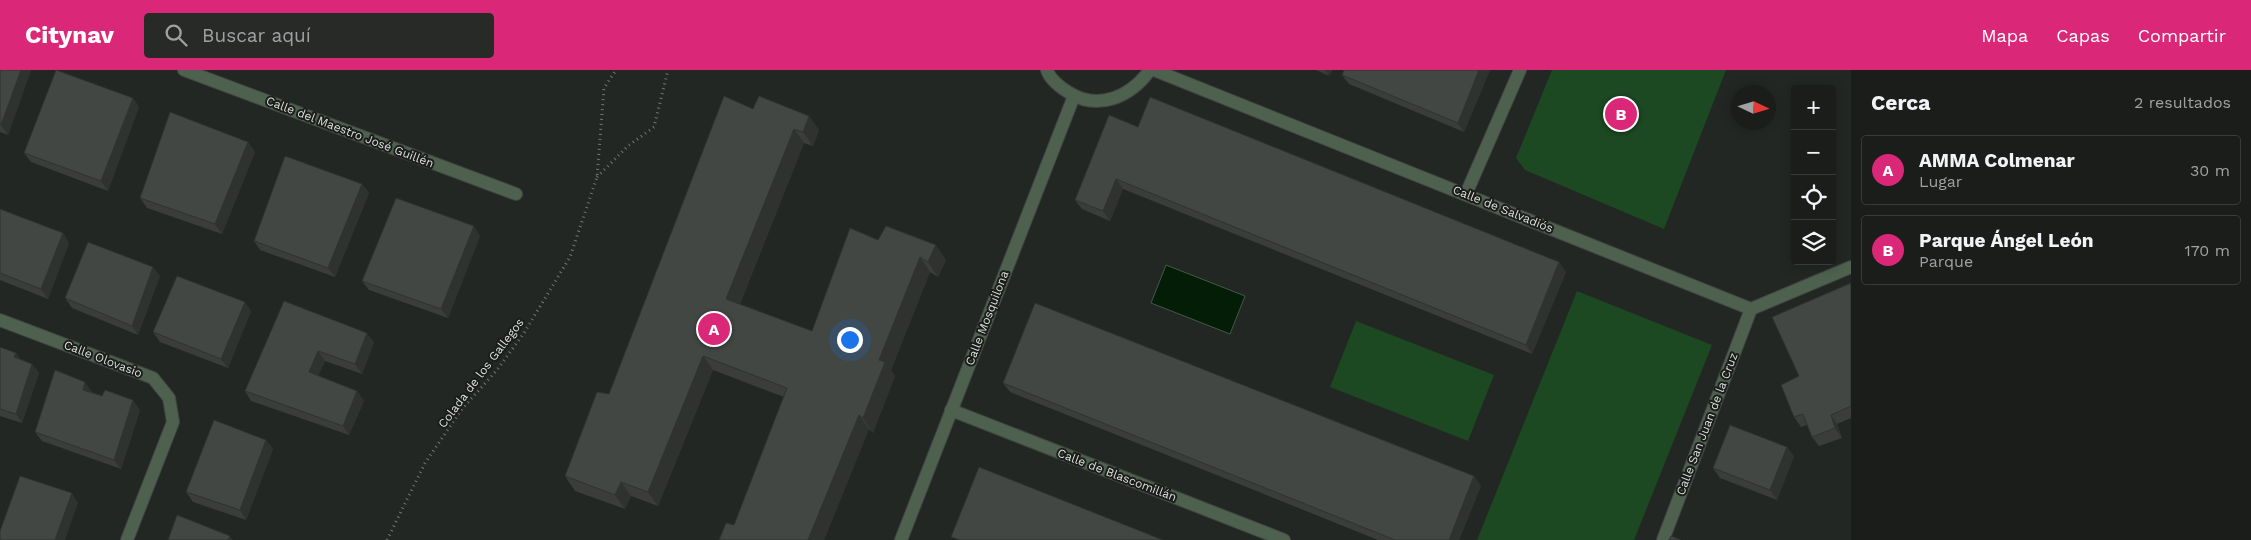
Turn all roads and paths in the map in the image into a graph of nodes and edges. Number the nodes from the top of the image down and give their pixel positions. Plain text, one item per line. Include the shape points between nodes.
1 (184, 70) edge
2 (616, 70) edge
3 (668, 70) edge
4 (1047, 70) edge
5 (1150, 70) edge
6 (1154, 70) edge
7 (1520, 70) edge
8 (1074, 96) junction
9 (596, 178) junction
10 (516, 194) dead end
11 (1466, 194) junction
12 (1851, 267) edge
13 (1751, 309) junction
14 (0, 320) edge
15 (951, 410) junction
16 (126, 540) edge
17 (387, 540) edge
18 (901, 540) edge
19 (1284, 540) edge
20 (1663, 540) edge

1 - 10 street, Calle del Maestro José Guillén
2 - 9 path, Colada de los Gallegos via 604,88
3 - 9 path via 654,127 628,146
4 - 8 street via 1060,87
5 - 8 street via 1140,84 1110,100 1091,101
6 - 11 street, Calle de Salvadiós
7 - 11 street
8 - 15 street, Calle Mosquilona
9 - 17 path, Colada de los Gallegos via 570,257 524,334 462,409 425,463
11 - 13 street, Calle de Salvadiós
12 - 13 street
13 - 20 street, Calle San Juan de la Cruz
14 - 16 street, Calle Olovasio via 153,378 169,398 173,422
15 - 18 street, Calle Mosquilona
15 - 19 street, Calle de Blascomillán

